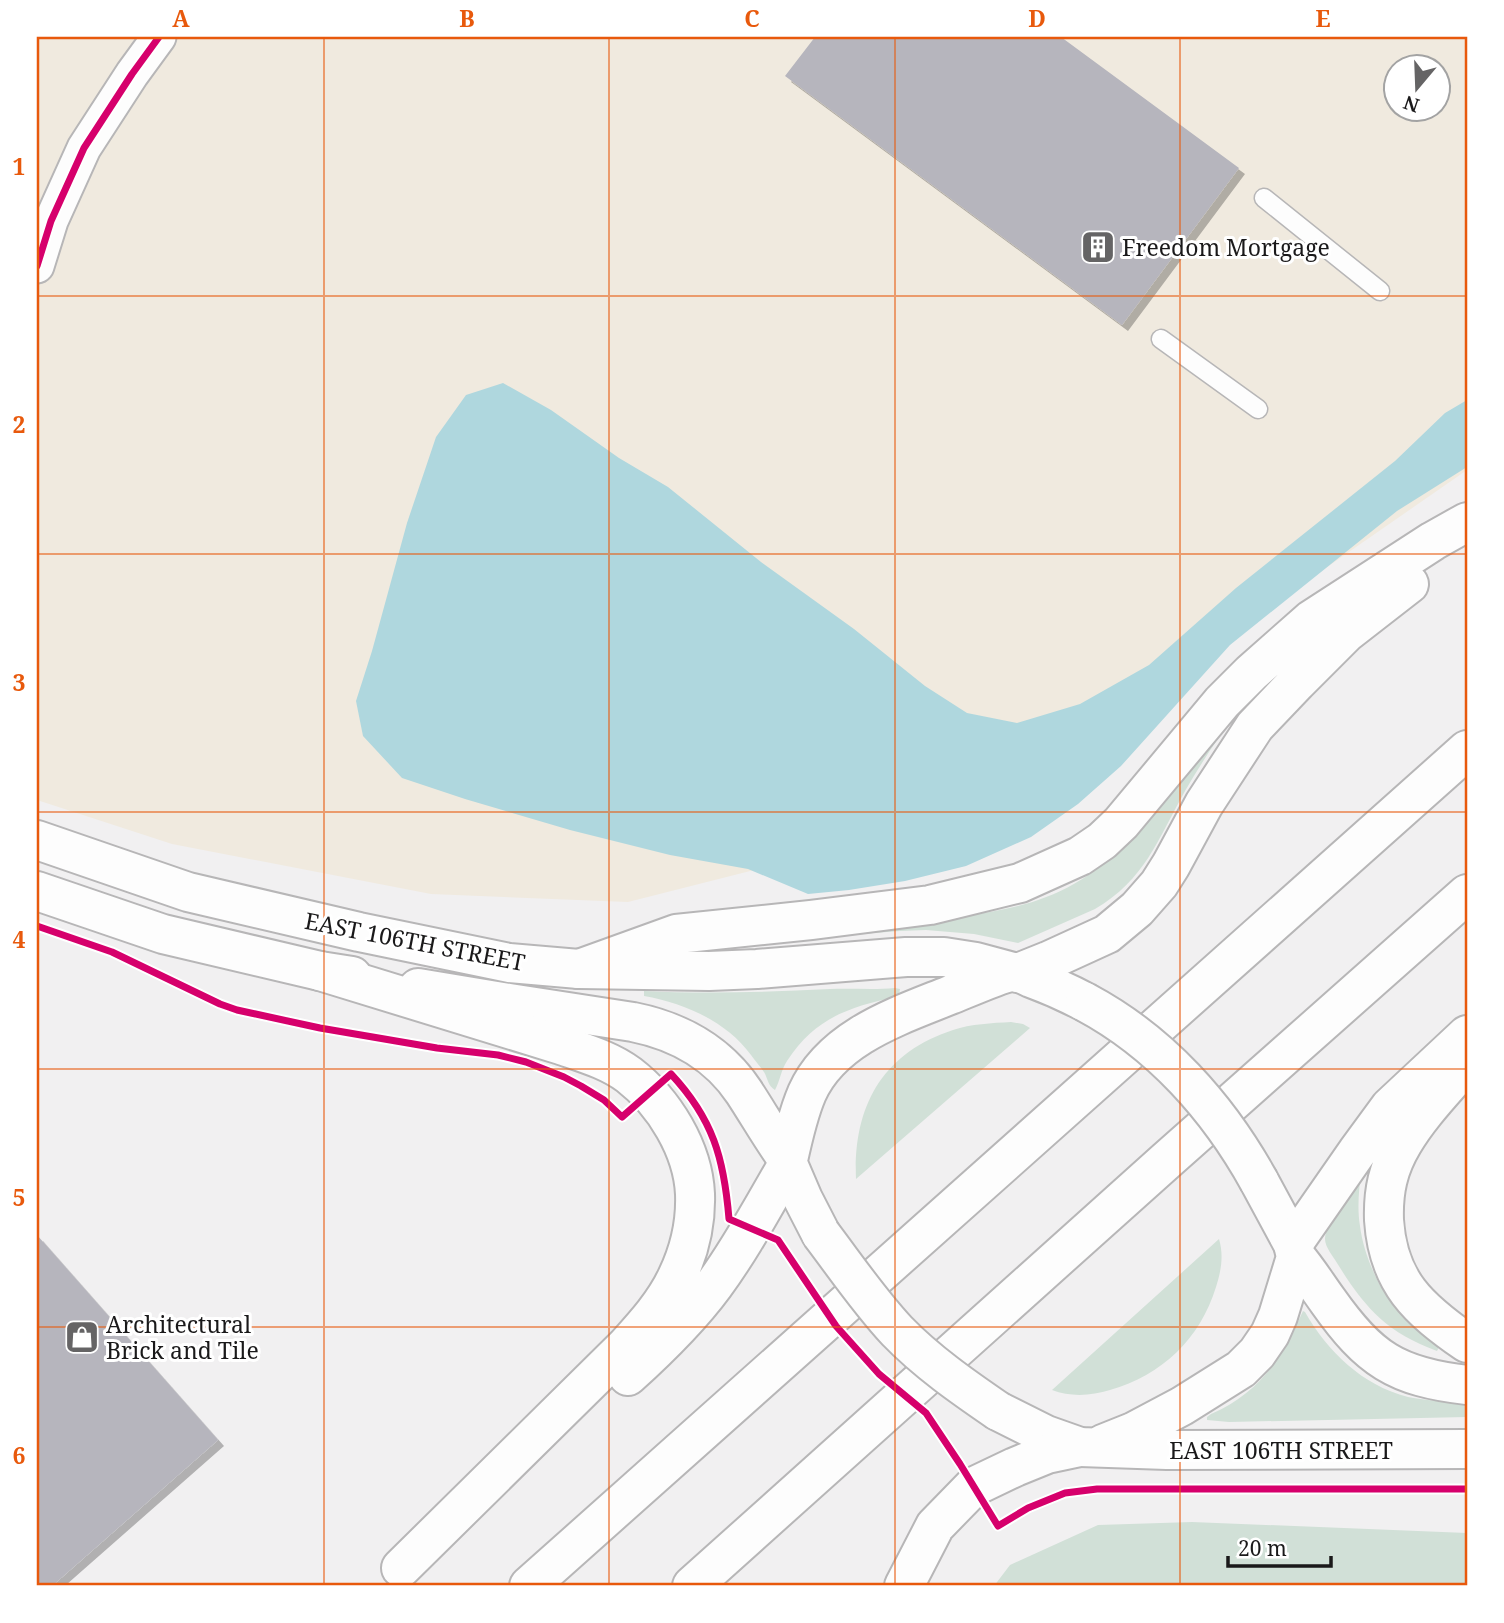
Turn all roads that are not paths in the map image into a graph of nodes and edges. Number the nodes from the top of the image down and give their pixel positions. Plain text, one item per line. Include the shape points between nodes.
1 (159, 37) edge
2 (1264, 198) dead end
3 (37, 266) edge
4 (1380, 291) dead end
5 (1161, 339) dead end
6 (1258, 409) dead end
7 (1467, 522) edge
8 (1467, 545) edge
9 (1467, 750) edge
10 (37, 840) edge
11 (37, 891) edge
12 (1467, 894) edge
13 (579, 969) junction
14 (320, 971) junction
15 (1015, 972) junction
16 (1467, 1035) edge
17 (1467, 1063) edge
18 (788, 1162) junction
19 (1295, 1251) junction
20 (1467, 1343) edge
21 (1467, 1385) edge
22 (1088, 1447) junction
23 (1467, 1449) edge
24 (391, 1577) edge
25 (529, 1586) edge
26 (692, 1586) edge
27 (904, 1586) edge

1 - 3 street via 84,148 51,221
2 - 4 lane
5 - 6 lane
7 - 13 main road via 1311,620 1222,702 1121,823 1080,856 1020,883 930,905 676,934
8 - 15 main road via 1346,633 1255,726 1165,875 1138,909 1107,934
9 - 25 main road
10 - 13 main road, EAST 106TH STREET via 188,892 509,963
11 - 14 main road, EAST 106TH STREET via 163,934
12 - 26 main road
13 - 15 main road, EAST 106TH STREET via 757,969 944,957
14 - 18 main road, EAST 106TH STREET via 633,1022 674,1033 729,1073
14 - 24 main road via 561,1045 628,1074 649,1093 676,1131 695,1193 686,1254 677,1278 648,1322
15 - 18 main road via 915,1009 866,1032 831,1058 808,1091
15 - 19 main road, EAST 106TH STREET, bridge via 1085,1002 1125,1026 1185,1079 1230,1133
16 - 19 main road via 1390,1107
17 - 20 main road via 1403,1142 1390,1168 1383,1199 1388,1251 1396,1274 1438,1323
18 - 22 main road, EAST 106TH STREET, bridge via 821,1234 899,1333 935,1366 998,1411 1046,1435
18 - 24 main road via 726,1269 668,1340
19 - 21 main road via 1328,1301 1371,1352 1414,1375
19 - 22 main road via 1278,1316 1249,1361 1182,1406 1133,1432
22 - 23 main road, EAST 106TH STREET
22 - 27 main road via 1048,1454 973,1487 935,1526

